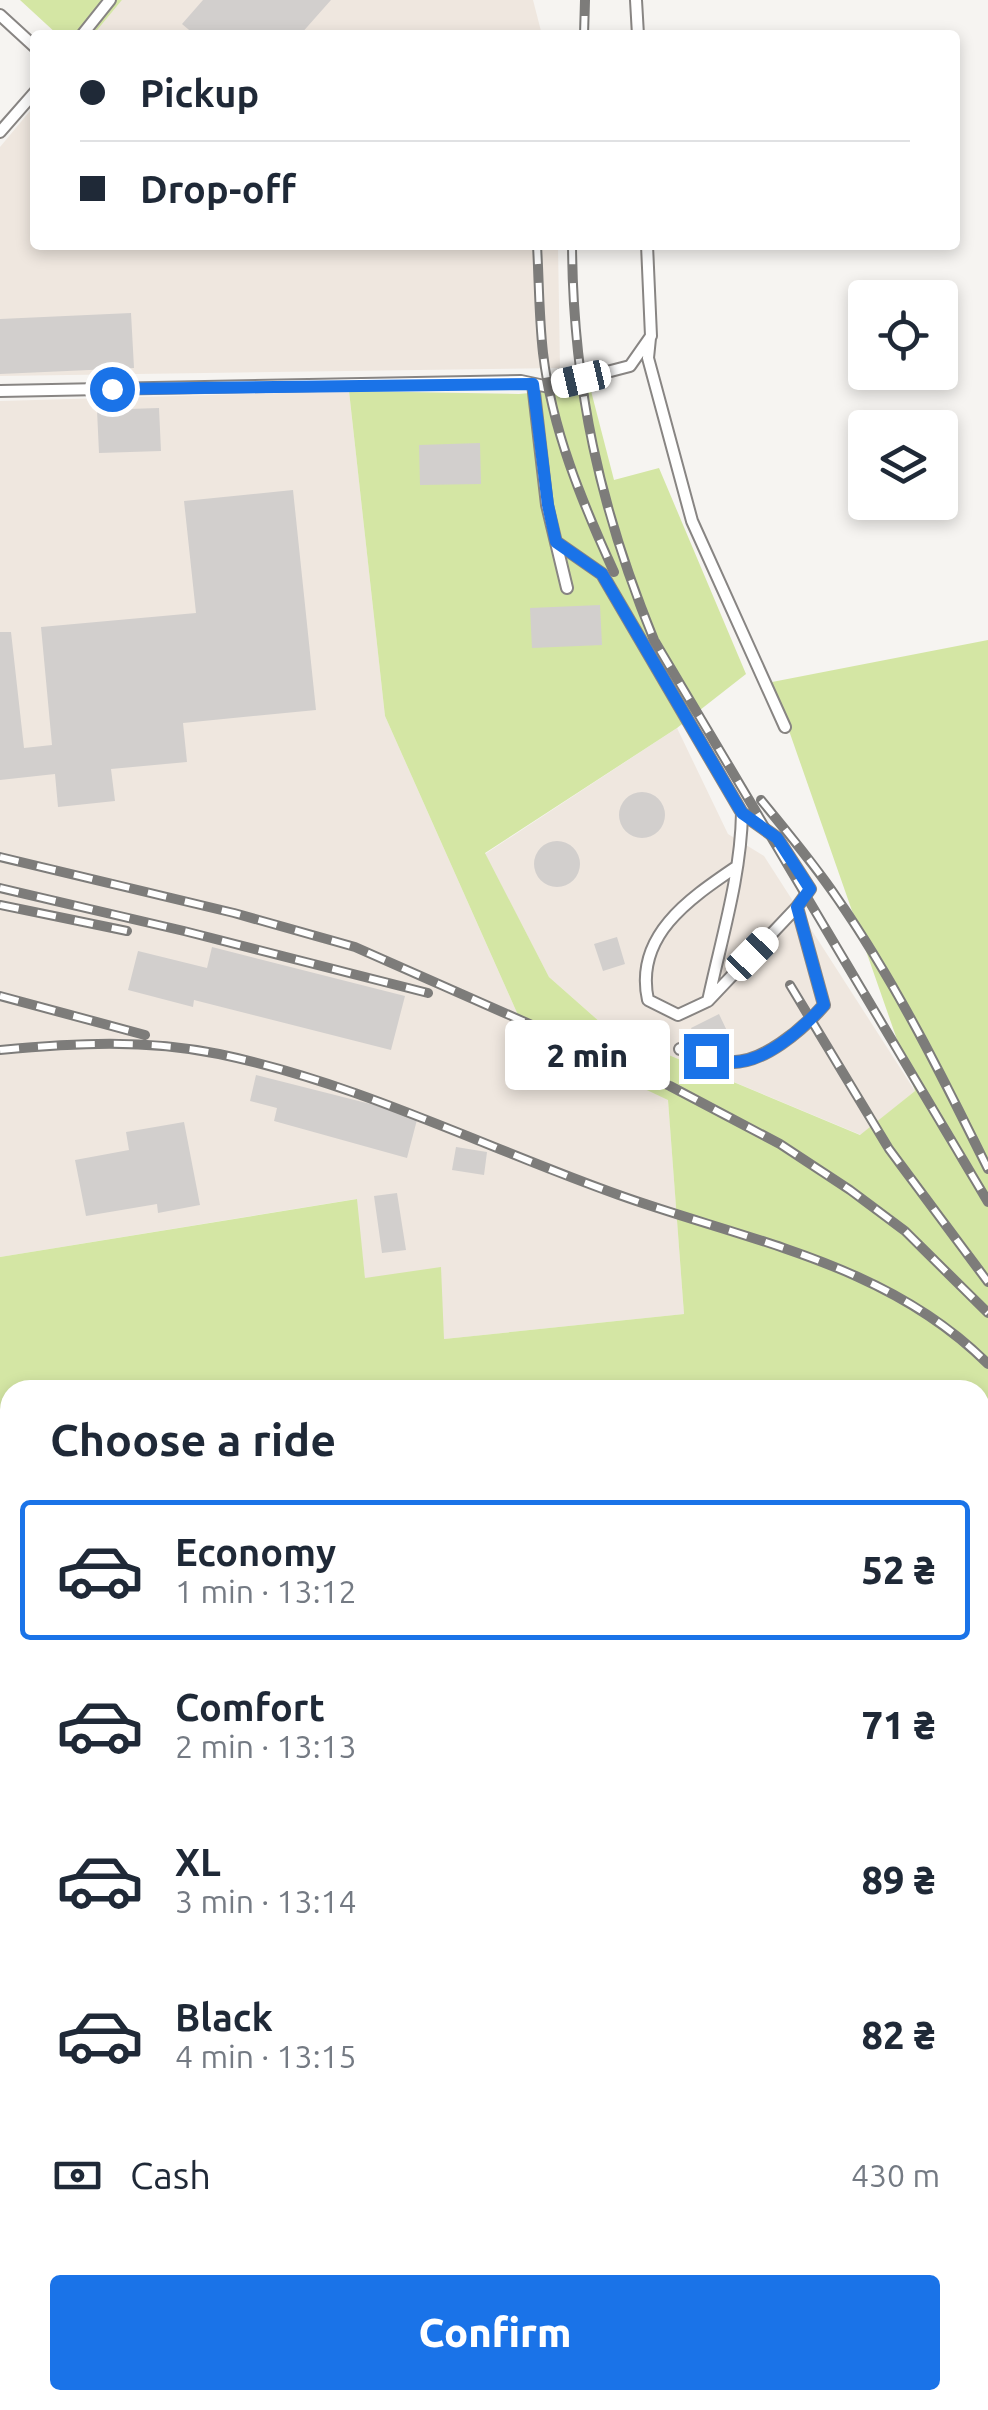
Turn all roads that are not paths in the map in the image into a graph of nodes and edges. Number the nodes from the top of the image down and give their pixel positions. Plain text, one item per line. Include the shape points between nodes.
1 (110, 0) edge
2 (636, 0) edge
3 (0, 15) edge
4 (86, 30) edge
5 (638, 30) edge
6 (30, 42) edge
7 (30, 98) edge
8 (0, 132) edge
9 (647, 250) edge
10 (650, 336) junction
11 (533, 384) junction
12 (0, 391) edge
13 (556, 542) junction
14 (567, 588) dead end
15 (784, 727) dead end
16 (742, 813) junction
17 (736, 867) junction
18 (797, 907) junction
19 (708, 1002) junction
20 (680, 1049) dead end

1 - 4 lane
2 - 5 lane
3 - 6 lane
7 - 8 lane
9 - 10 lane
10 - 11 lane via 630,366 549,387
10 - 15 lane via 648,358 692,521
11 - 12 lane
11 - 13 lane
13 - 14 lane
13 - 16 lane via 602,574
16 - 17 lane
16 - 18 lane via 777,838 810,889
17 - 19 lane
17 - 19 lane via 658,932 644,981 648,1000 678,1015
18 - 19 lane
18 - 20 lane via 824,1005 771,1050 731,1063

